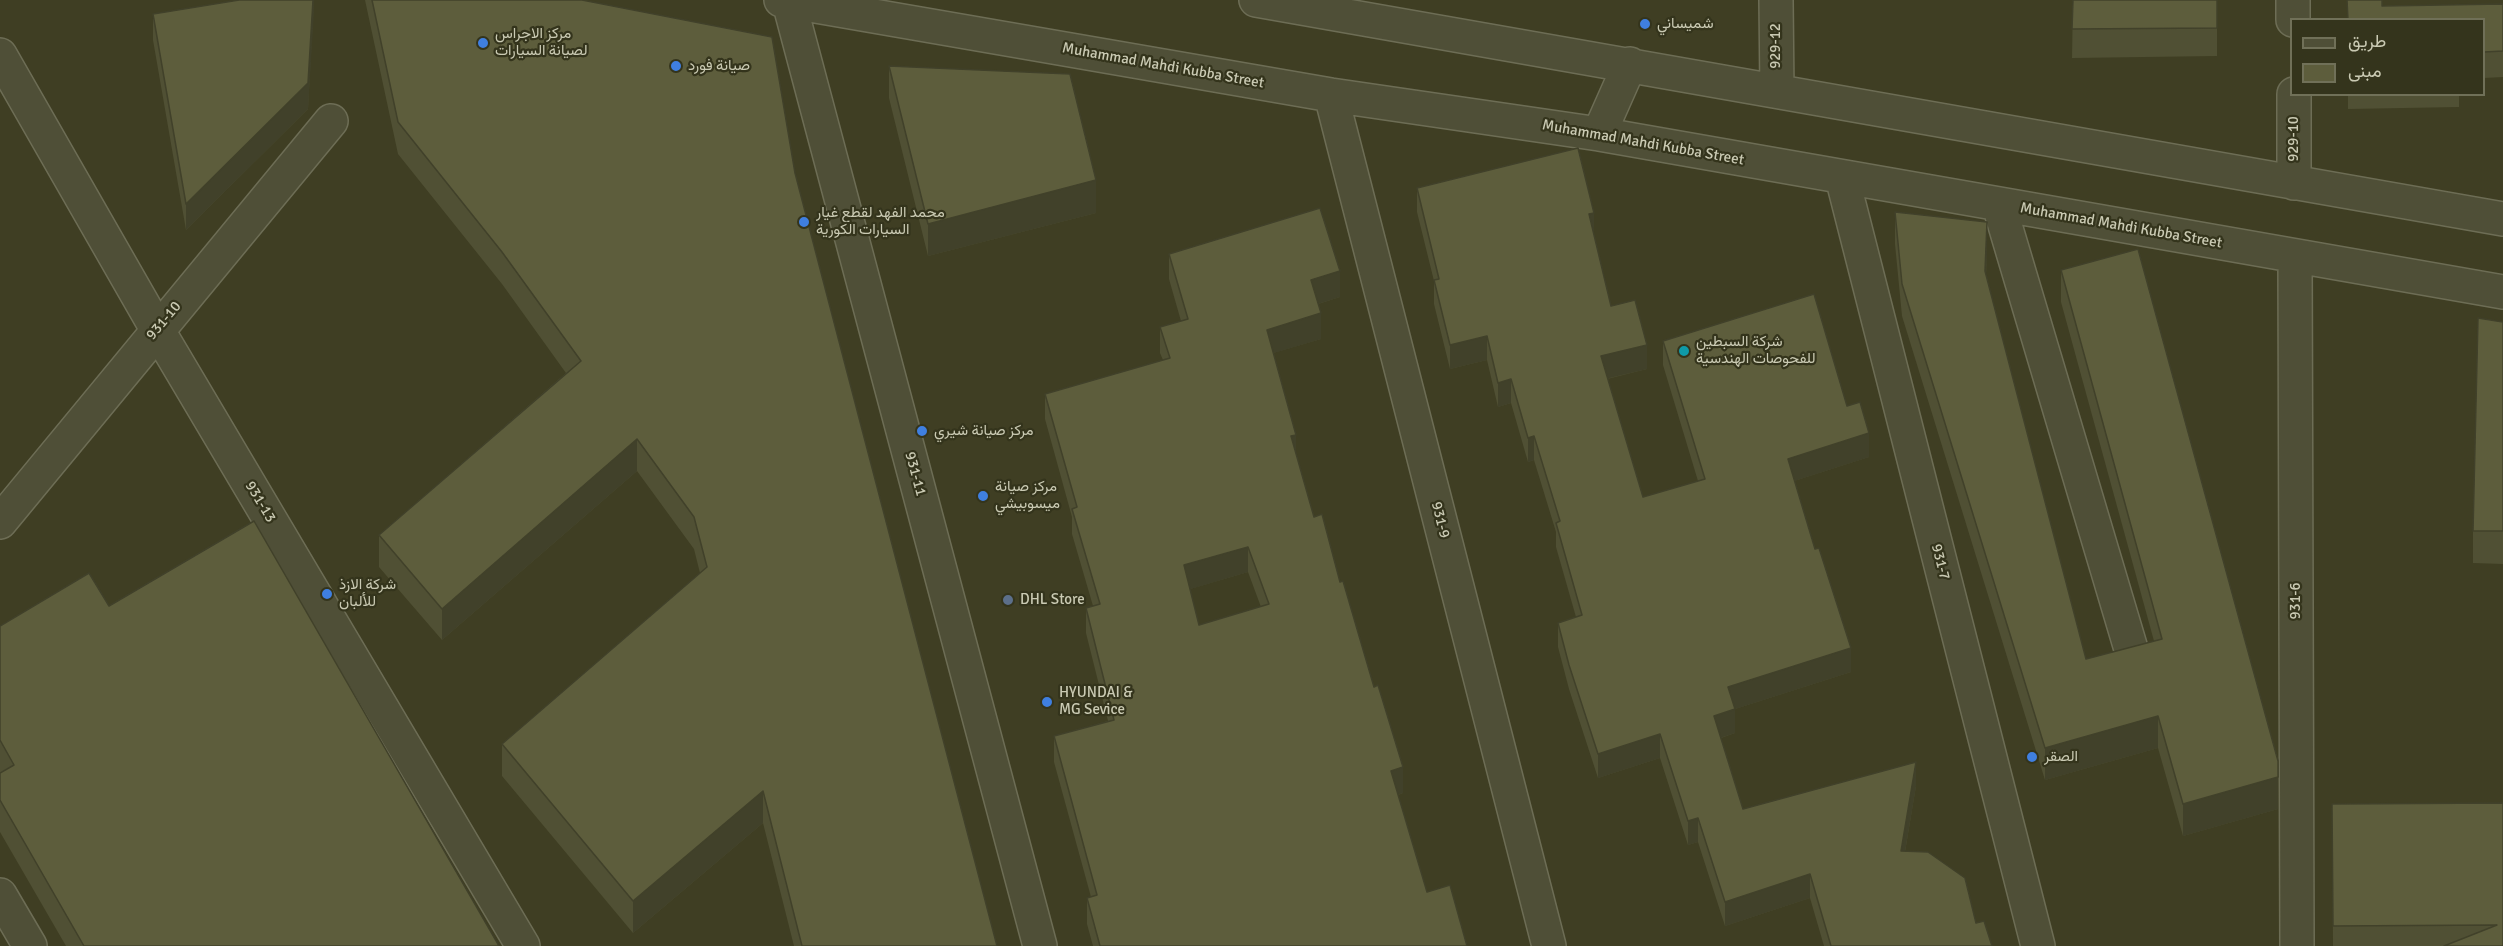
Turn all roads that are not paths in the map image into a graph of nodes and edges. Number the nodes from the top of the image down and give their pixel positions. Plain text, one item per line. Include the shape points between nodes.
1 (1776, 0) edge
2 (2293, 0) edge
3 (785, 1) edge
4 (1272, 1) edge
5 (2293, 18) edge
6 (0, 55) edge
7 (1630, 64) junction
8 (1777, 91) junction
9 (1332, 95) junction
10 (2294, 96) edge
11 (332, 121) dead end
12 (1599, 134) junction
13 (1842, 177) junction
14 (2294, 183) junction
15 (1999, 205) junction
16 (2503, 219) edge
17 (2295, 257) junction
18 (2503, 292) edge
19 (157, 329) junction
20 (0, 522) edge
21 (2131, 649) edge
22 (0, 895) edge
23 (30, 946) edge
24 (523, 946) edge
25 (1040, 946) edge
26 (1549, 946) edge
27 (2038, 946) edge
28 (2297, 946) edge

1 - 8 street, 929-12
2 - 5 street
3 - 9 street, Muhammad Mahdi Kubba Street
3 - 25 street, 931-11
4 - 7 street
6 - 19 street, 931-13
7 - 8 street
7 - 12 street
8 - 14 street
9 - 12 street, Muhammad Mahdi Kubba Street
9 - 26 street, 931-9
10 - 14 street, 929-10
11 - 19 street, 931-10
12 - 13 street, Muhammad Mahdi Kubba Street
13 - 15 street, Muhammad Mahdi Kubba Street
13 - 27 street, 931-7
14 - 16 street
15 - 17 street, Muhammad Mahdi Kubba Street
15 - 21 street
17 - 18 street, Muhammad Mahdi Kubba Street
17 - 28 street, 931-6
19 - 20 street, 931-10
19 - 24 street, 931-13
22 - 23 street

